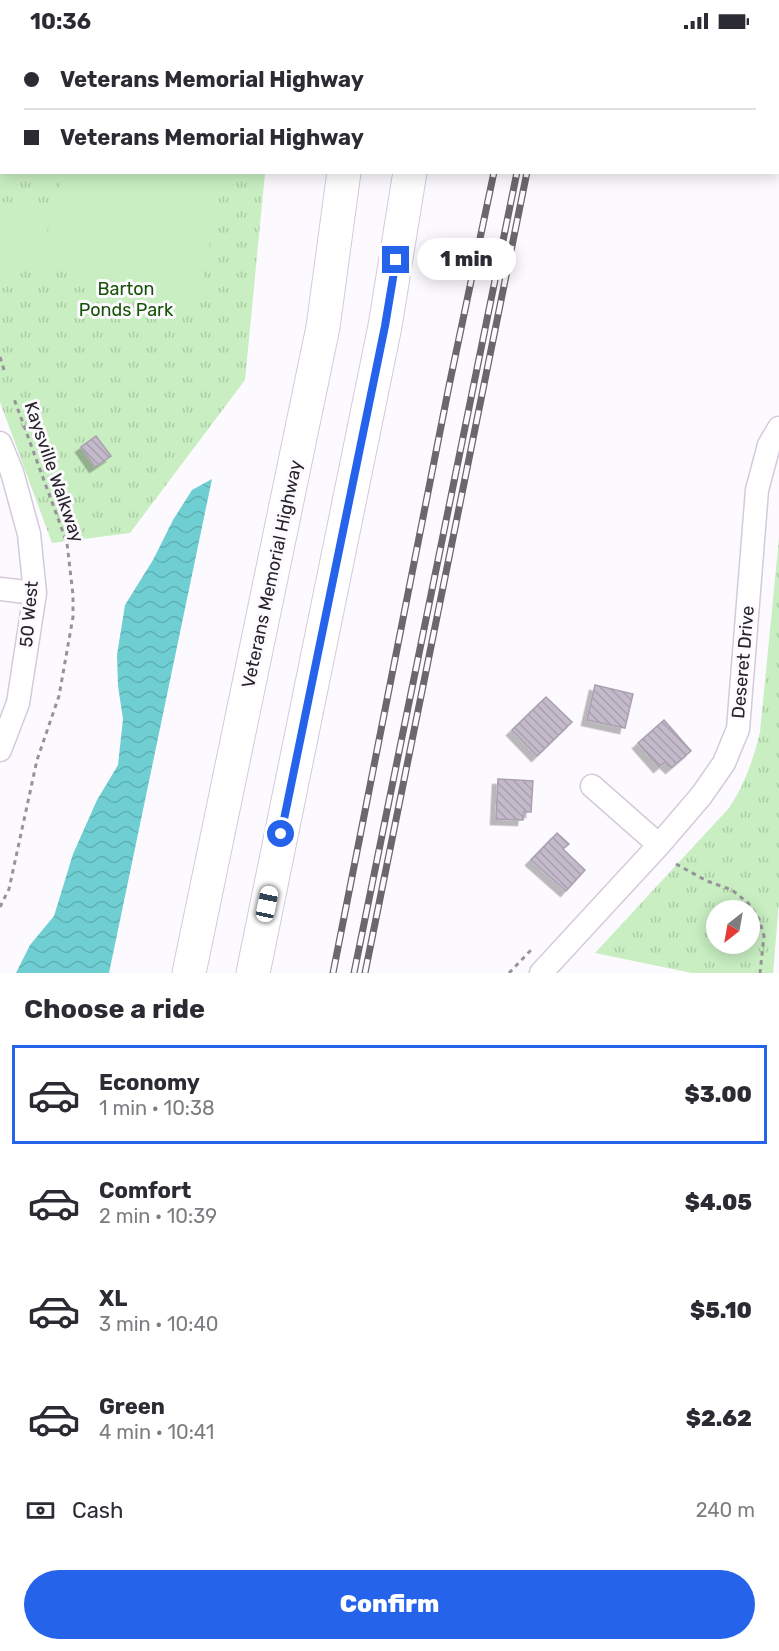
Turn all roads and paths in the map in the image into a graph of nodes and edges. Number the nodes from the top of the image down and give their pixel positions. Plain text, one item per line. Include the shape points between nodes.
1 (344, 174) edge
2 (410, 174) edge
3 (0, 357) edge
4 (5, 373) dead end
5 (13, 396) dead end
6 (779, 428) edge
7 (0, 443) edge
8 (0, 589) edge
9 (35, 593) junction
10 (0, 750) edge
11 (592, 786) dead end
12 (659, 845) junction
13 (675, 864) dead end
14 (0, 907) edge
15 (532, 949) dead end
16 (189, 973) edge
17 (253, 973) edge
18 (509, 973) edge
19 (541, 973) edge
20 (760, 973) edge

1 - 16 highway, Veterans Memorial Highway via 323,327
2 - 17 highway via 385,326
3 - 4 path
5 - 14 path, Kaysville Walkway via 67,543 73,617 59,696 37,760 9,889
6 - 12 street, Deseret Drive via 769,445 757,490 738,729 724,763
7 - 9 street, 50 West via 30,534
8 - 9 street
9 - 10 street, 50 West via 18,703
11 - 12 street
12 - 19 street, Deseret Drive
13 - 20 path via 732,890 748,903 764,936
15 - 18 path

